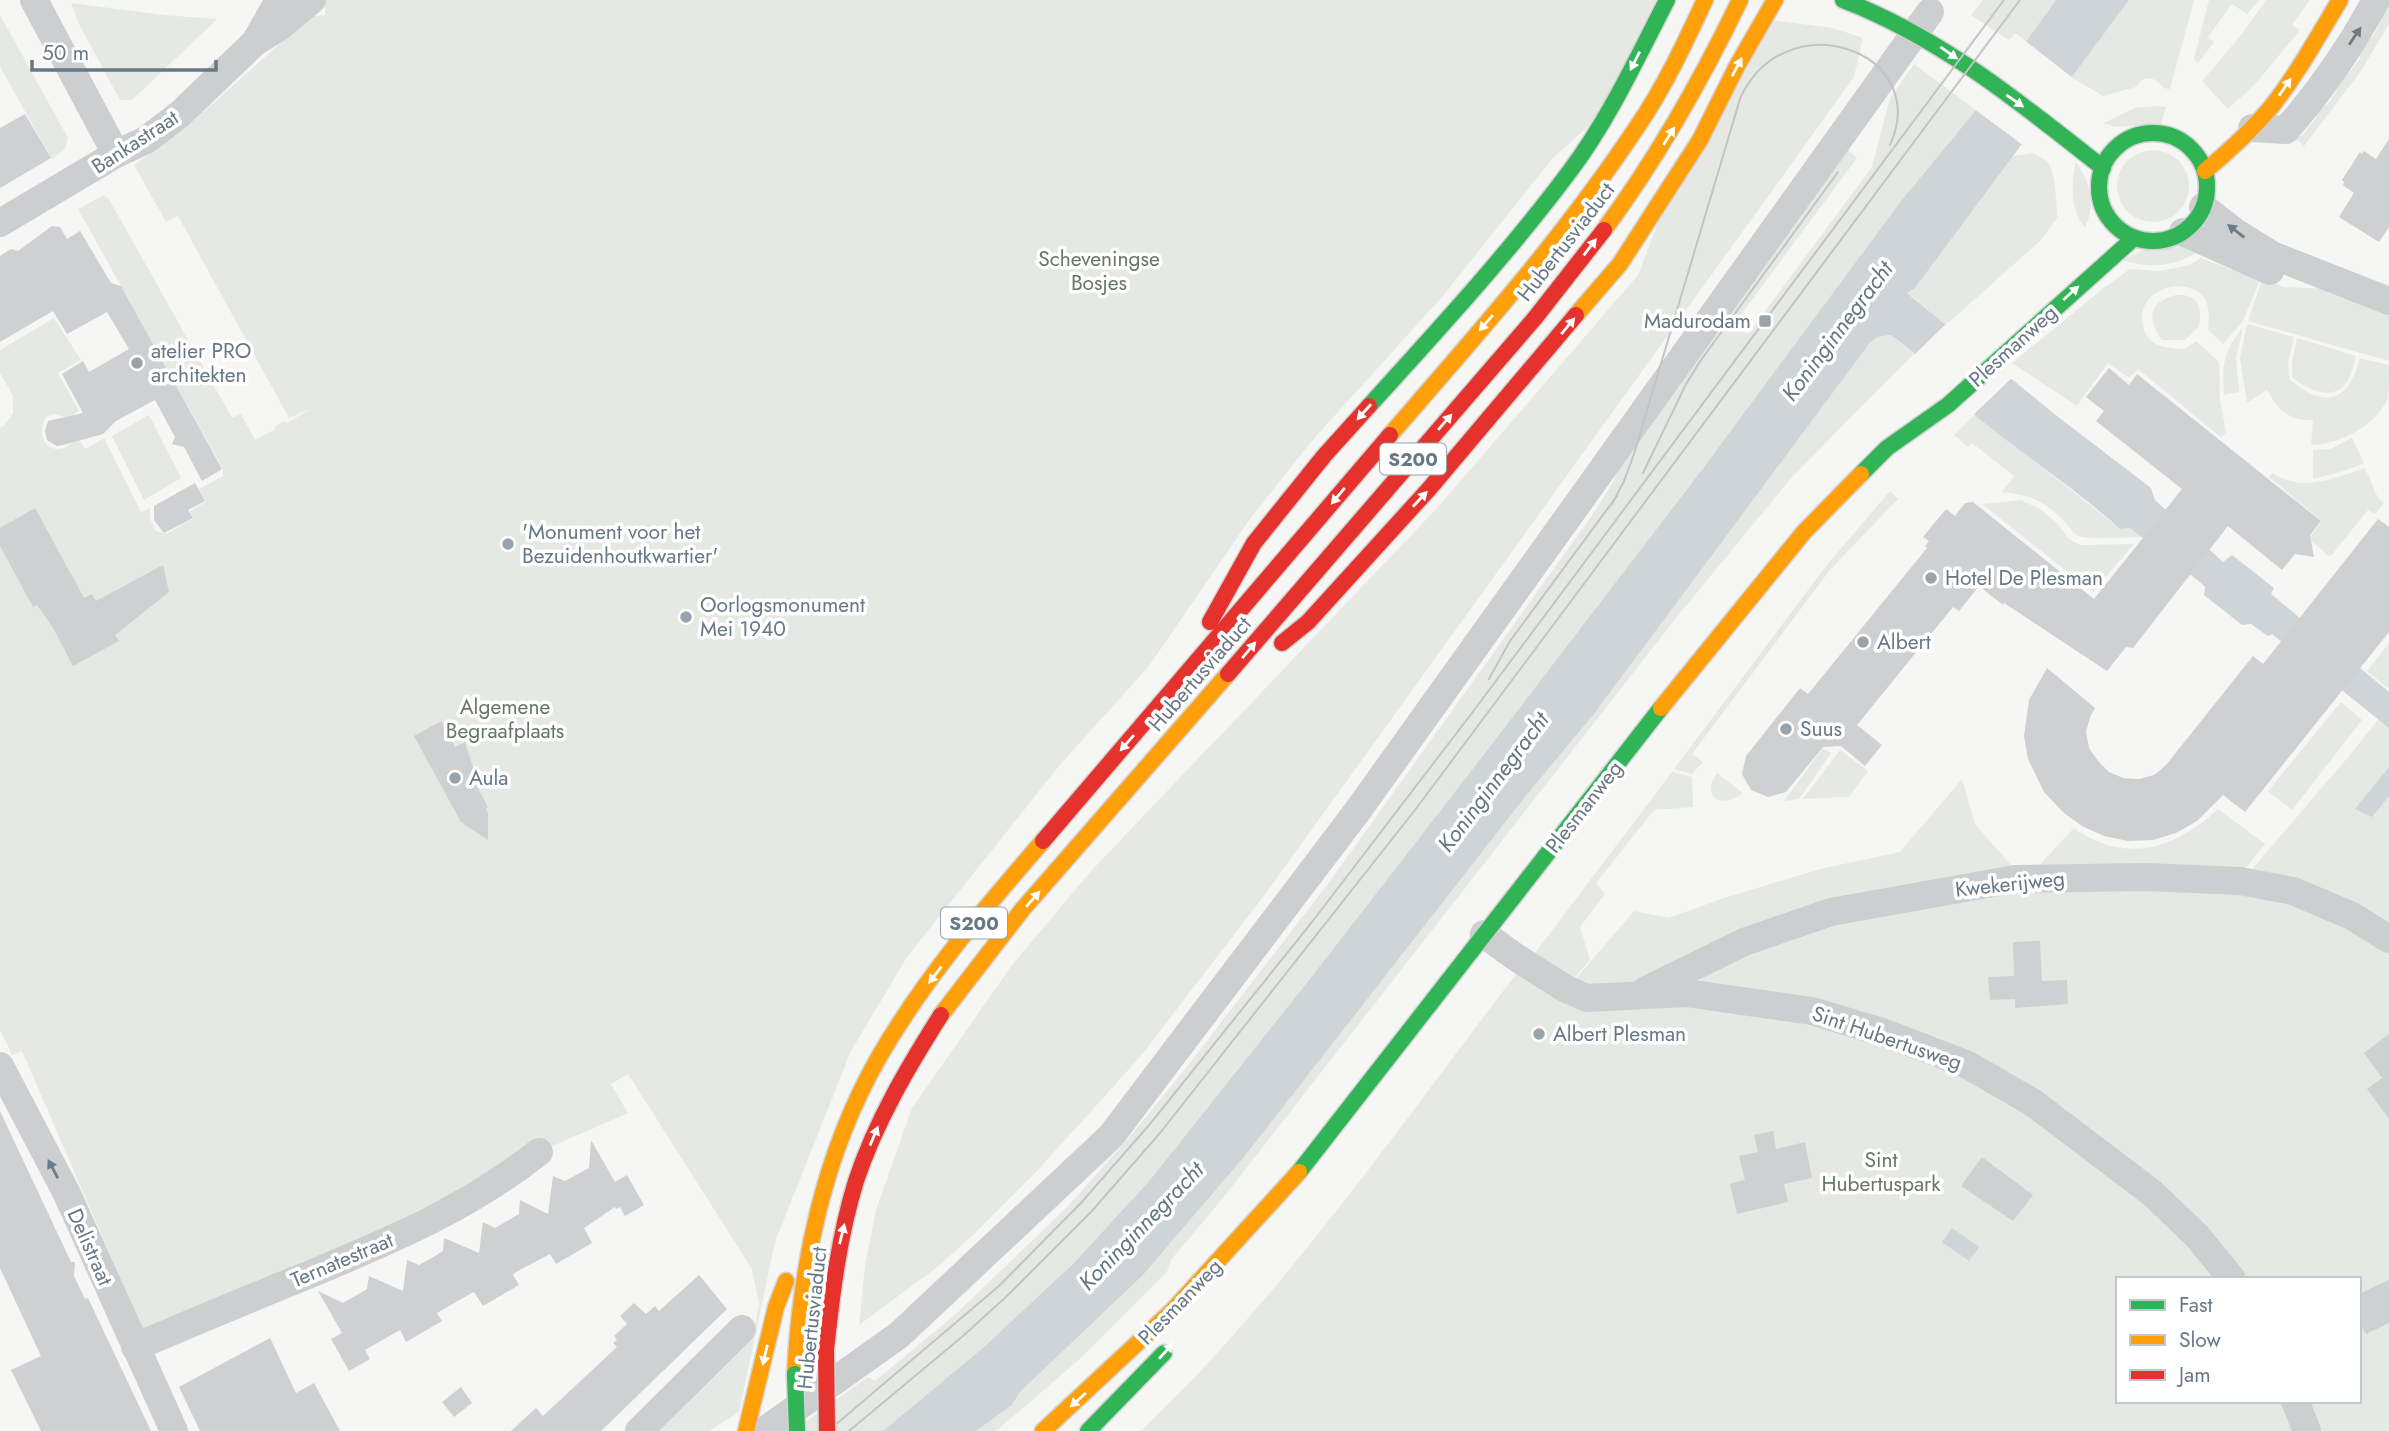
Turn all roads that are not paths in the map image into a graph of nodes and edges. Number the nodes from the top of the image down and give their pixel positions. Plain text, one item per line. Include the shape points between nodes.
1 (34, 0) edge
2 (279, 0) edge
3 (312, 0) edge
4 (1667, 0) edge
5 (1705, 0) edge
6 (1740, 0) edge
7 (1775, 0) edge
8 (1843, 0) edge
9 (2338, 0) edge
10 (2376, 0) edge
11 (1928, 18) junction
12 (255, 42) junction
13 (2274, 77) dead end
14 (2252, 128) junction
15 (2100, 134) dead end
16 (2208, 137) dead end
17 (2118, 146) junction
18 (2191, 149) junction
19 (116, 154) junction
20 (2103, 168) junction
21 (2205, 171) junction
22 (2203, 207) junction
23 (2110, 219) junction
24 (0, 223) edge
25 (2183, 232) junction
26 (2096, 234) dead end
27 (2134, 238) junction
28 (2354, 289) junction
29 (2389, 301) edge
30 (1926, 401) dead end
31 (1887, 448) junction
32 (1171, 691) junction
33 (1188, 720) junction
34 (1484, 934) junction
35 (2389, 939) edge
36 (1637, 994) junction
37 (0, 1066) edge
38 (539, 1152) dead end
39 (1295, 1177) junction
40 (824, 1186) junction
41 (1236, 1264) dead end
42 (2230, 1277) edge
43 (742, 1329) dead end
44 (1173, 1343) dead end
45 (135, 1347) junction
46 (2296, 1403) edge
47 (174, 1431) edge
48 (639, 1431) edge
49 (746, 1431) edge
50 (764, 1431) edge
51 (797, 1431) edge
52 (827, 1431) edge
53 (1043, 1431) edge
54 (1088, 1431) edge
55 (2307, 1431) edge

1 - 19 street
2 - 12 street, Bankastraat
3 - 12 street, Bankastraat
4 -> 32 main road via 1612,105 1571,170 1254,543
5 -> 32 main road, Hubertusviaduct / S200 via 1638,126 1537,264
33 -> 6 main road, Hubertusviaduct / S200 via 1565,281 1632,193 1714,57
33 -> 7 main road via 1308,622 1430,489 1620,264 1700,140
8 - 11 main road via 1880,14
9 - 13 main road
14 -> 9 main road via 2288,83
14 -> 10 street via 2286,130 2328,77
11 -> 20 main road via 1940,46
11 - 50 street via 1356,813 1111,1136 899,1335
12 - 19 street, Bankastraat via 179,115 146,140
14 - 21 main road
15 - 17 main road
16 - 18 main road
17 - 18 main road via 2138,135 2161,134
17 - 20 main road
18 - 21 main road
19 - 24 street, Bankastraat
20 - 23 main road via 2101,200
21 - 22 main road
22 - 25 main road
28 -> 22 street via 2272,255
23 - 26 main road
23 - 27 main road
25 - 27 main road via 2164,240
25 - 28 street via 2314,287
31 -> 27 main road, Plesmanweg via 1948,405
28 - 29 street
30 - 31 main road, Plesmanweg
31 - 34 main road, Plesmanweg via 1759,584
32 -> 40 main road, Hubertusviaduct / S200 via 986,908 903,1017 855,1106
52 -> 33 main road, Hubertusviaduct / S200, bridge via 826,1350 837,1259 857,1180 885,1111 956,994
34 - 36 street, Sint Hubertusweg via 1587,998
34 - 39 main road, Plesmanweg
35 - 36 street, Kwekerijweg via 2352,916 2293,891 2240,881 2015,879 1831,912 1744,942
36 - 42 street, Sint Hubertusweg via 1686,993 1812,1011 1966,1064 2032,1102 2152,1193 2197,1236
45 -> 37 street, Delistraat via 67,1194
38 - 45 street, Ternatestraat via 468,1202 417,1228
39 - 41 main road, Plesmanweg
39 -> 53 main road, Plesmanweg via 1185,1298
40 -> 49 main road via 776,1307
40 - 51 main road, Hubertusviaduct / S200, bridge via 802,1286 794,1374
43 - 48 street
54 -> 44 main road, Plesmanweg
45 - 47 street, Delistraat
46 - 55 street

